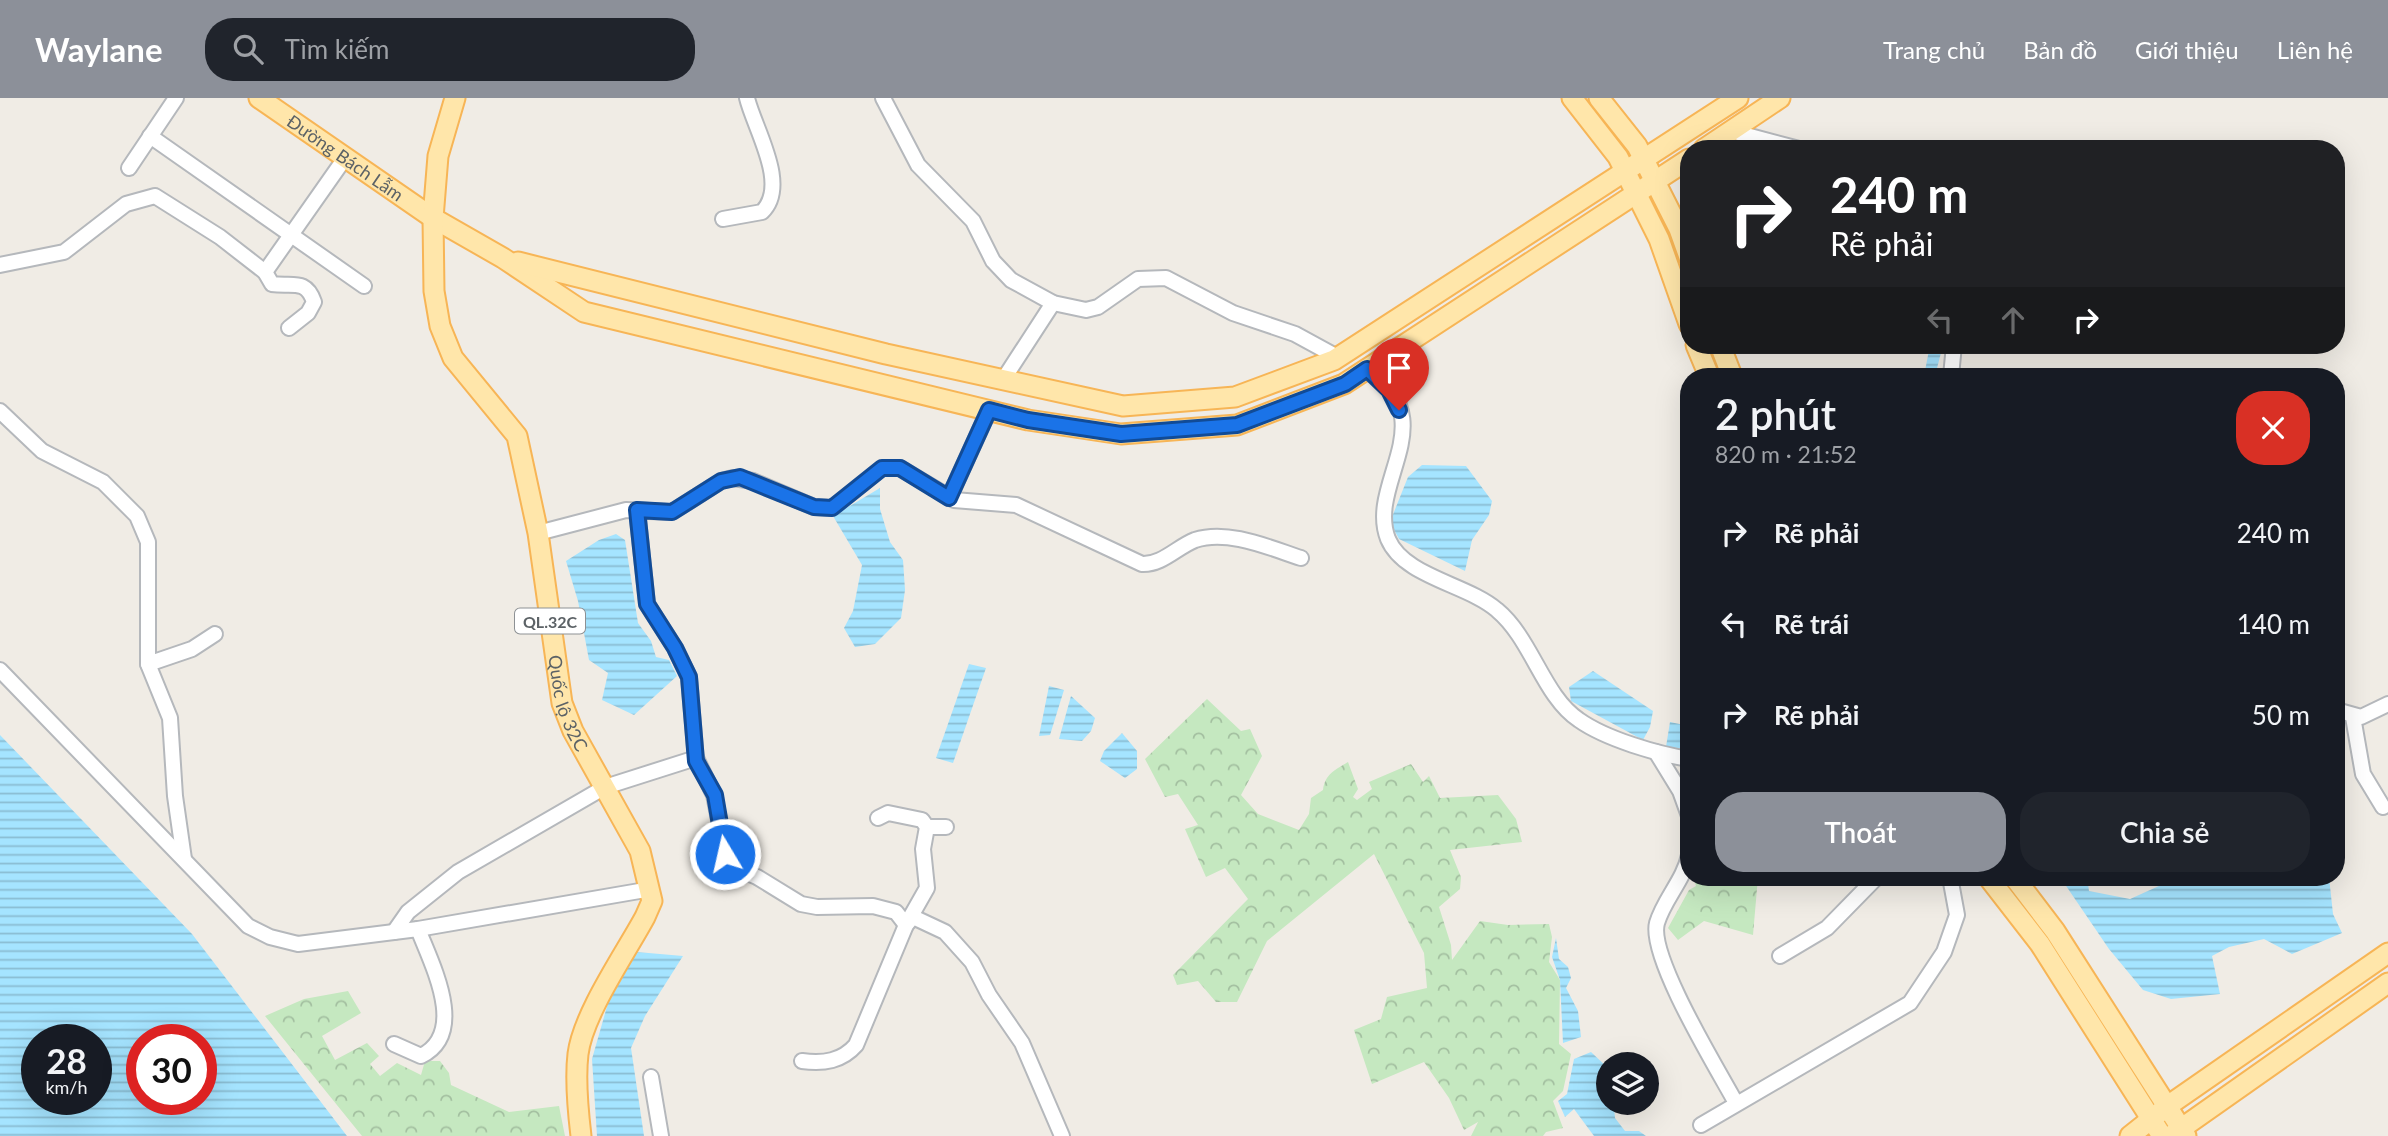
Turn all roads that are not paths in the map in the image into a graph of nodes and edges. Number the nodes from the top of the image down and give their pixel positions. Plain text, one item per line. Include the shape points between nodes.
1 (176, 98) edge
2 (259, 98) edge
3 (455, 98) edge
4 (747, 98) edge
5 (883, 98) edge
6 (1572, 98) edge
7 (1599, 98) edge
8 (1738, 98) edge
9 (1780, 98) edge
10 (1731, 131) junction
11 (150, 136) junction
12 (1718, 140) edge
13 (1765, 140) edge
14 (345, 158) junction
15 (1643, 159) junction
16 (1680, 165) edge
17 (129, 168) dead end
18 (1626, 173) junction
19 (1655, 181) junction
20 (1636, 194) junction
21 (433, 218) junction
22 (723, 219) dead end
23 (291, 235) junction
24 (1680, 237) edge
25 (503, 258) junction
26 (0, 265) edge
27 (265, 272) junction
28 (364, 286) dead end
29 (1680, 298) edge
30 (1053, 303) junction
31 (289, 328) dead end
32 (1339, 358) junction
33 (1367, 369) junction
34 (1003, 380) junction
35 (989, 410) junction
36 (0, 411) edge
37 (949, 498) junction
38 (637, 510) junction
39 (538, 533) junction
40 (1301, 558) dead end
41 (215, 634) dead end
42 (148, 664) junction
43 (0, 670) edge
44 (2388, 704) edge
45 (2345, 714) edge
46 (2353, 717) junction
47 (1656, 752) junction
48 (1680, 757) edge
49 (696, 761) junction
50 (605, 787) junction
51 (1680, 794) edge
52 (2383, 807) dead end
53 (878, 818) dead end
54 (927, 827) junction
55 (946, 827) dead end
56 (184, 859) junction
57 (1680, 880) edge
58 (1868, 886) edge
59 (1952, 886) edge
60 (1995, 886) edge
61 (2021, 886) edge
62 (651, 889) junction
63 (906, 925) junction
64 (418, 929) junction
65 (394, 932) junction
66 (2388, 953) edge
67 (1780, 956) dead end
68 (2388, 983) edge
69 (394, 1044) dead end
70 (802, 1061) dead end
71 (651, 1077) dead end
72 (1736, 1103) junction
73 (2168, 1106) junction
74 (2151, 1119) junction
75 (1701, 1125) dead end
76 (2180, 1133) edge
77 (581, 1136) edge
78 (662, 1136) edge
79 (1062, 1136) edge
80 (2130, 1136) edge
81 (2162, 1136) edge

1 - 11 street
2 - 14 main road, Đường Bách Lẫm
3 - 21 main road, Quốc lộ 32C / QL.32C via 438,156
4 - 22 street via 774,177 762,212
5 - 30 street via 918,165 973,221 998,268
6 - 18 main road
7 - 15 main road
8 - 15 main road
9 - 10 main road
10 - 12 main road
10 - 13 street
11 - 17 street
11 - 23 street
14 - 21 main road, Đường Bách Lẫm
14 - 23 street
15 - 18 main road
15 - 19 main road
16 - 19 main road
18 - 20 main road
18 - 32 main road
19 - 20 main road
19 - 24 main road
20 - 29 main road via 1659,239
20 - 33 main road
21 - 25 main road, Đường Bách Lẫm
21 - 39 main road, Quốc lộ 32C / QL.32C via 434,291 446,344 517,436
23 - 27 street
23 - 28 street
25 - 34 main road
25 - 35 main road via 584,312
26 - 27 street via 64,252 126,204 155,196
27 - 31 street via 272,284 300,283 310,290 314,302 308,313
30 - 32 street via 1094,309 1138,279 1166,278 1233,313 1295,334
30 - 34 street
32 - 34 main road via 1235,397 1122,406
33 - 35 main road via 1345,384 1237,425 1121,434
33 - 47 street via 1389,390 1403,425 1384,516 1385,531 1395,551 1412,567 1471,593 1506,618 1563,705 1580,721
35 - 37 street
36 - 42 street via 42,451 103,482 137,516 148,542
37 - 38 street via 891,466 882,468 832,508 814,507 740,477 721,481 672,512
37 - 40 street via 1016,505 1142,564 1157,562 1191,541 1213,537 1254,543
38 - 39 street
38 - 49 street via 647,604 689,677
39 - 50 main road, Quốc lộ 32C / QL.32C via 562,703
41 - 42 street via 192,649
42 - 56 street via 170,718
43 - 56 street
44 - 46 street via 2369,716
45 - 46 street
46 - 52 street via 2363,775
47 - 48 street
47 - 51 street
49 - 50 street via 668,765
49 - 63 street via 715,795 728,865 757,877 794,902 817,907 873,906 896,912
50 - 62 main road, Quốc lộ 32C / QL.32C via 640,851
50 - 65 street via 457,872 408,912
53 - 54 street via 888,813 922,820
54 - 55 street
54 - 63 street via 923,849 927,888
56 - 65 street via 248,926 270,937 298,944
57 - 72 street via 1657,923 1663,961
58 - 67 street via 1826,928
59 - 72 street via 1957,915 1944,952 1910,1003
60 - 74 main road via 2040,944
61 - 73 main road via 2055,930
62 - 64 street
62 - 77 main road via 645,917 583,1035 578,1055
63 - 70 street via 856,1045 834,1060
63 - 79 street via 913,917 934,925 965,952 1022,1043
64 - 65 street
64 - 69 street via 435,965 445,1029 436,1049 421,1056
66 - 73 main road
68 - 76 main road
71 - 78 street
72 - 75 street
73 - 74 main road
73 - 76 main road
74 - 80 main road
74 - 81 main road

